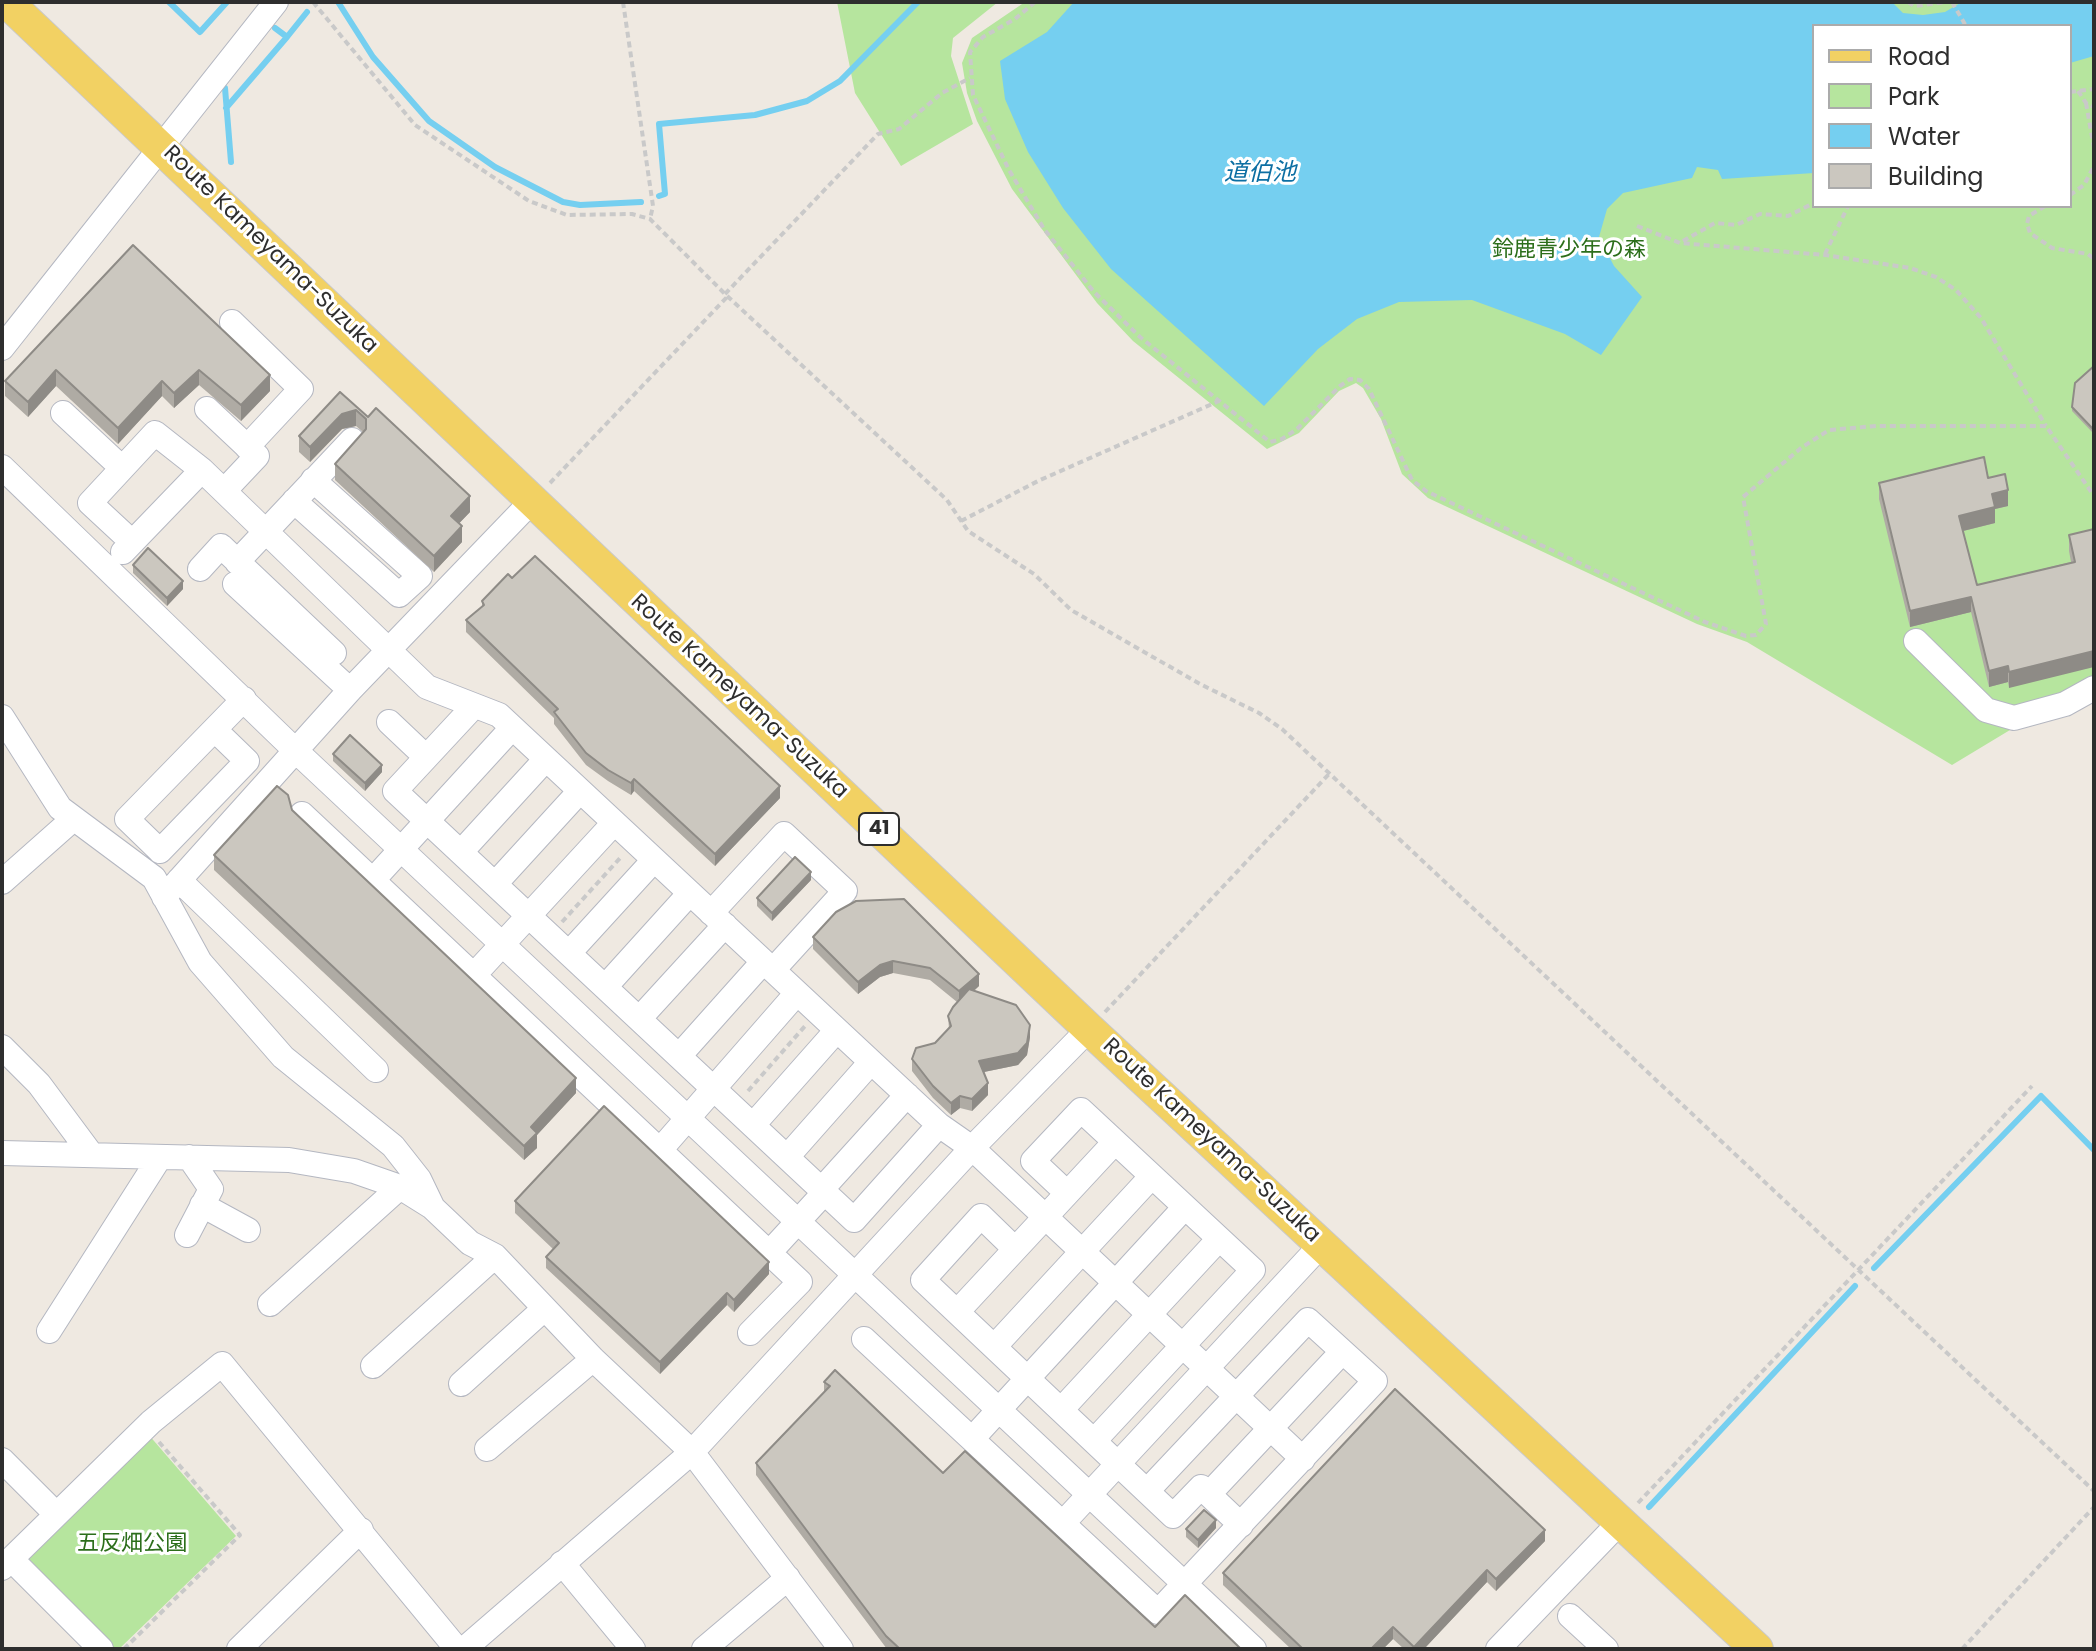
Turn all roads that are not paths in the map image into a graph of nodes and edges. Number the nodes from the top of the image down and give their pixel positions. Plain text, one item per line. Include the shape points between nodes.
1 (7, 2) edge
2 (276, 2) edge
3 (160, 144) junction
4 (232, 322) dead end
5 (2, 348) edge
6 (207, 409) dead end
7 (63, 413) dead end
8 (352, 440) edge
9 (247, 447) junction
10 (2, 467) edge
11 (122, 468) junction
12 (202, 470) junction
13 (313, 480) junction
14 (224, 491) junction
15 (294, 501) junction
16 (532, 501) junction
17 (266, 532) junction
18 (132, 542) junction
19 (107, 568) junction
20 (200, 569) dead end
21 (236, 573) junction
22 (1916, 641) dead end
23 (390, 648) junction
24 (334, 653) dead end
25 (2094, 688) edge
26 (350, 690) junction
27 (244, 694) junction
28 (474, 706) junction
29 (2, 717) edge
30 (389, 722) dead end
31 (512, 728) junction
32 (215, 730) junction
33 (296, 751) junction
34 (426, 757) junction
35 (546, 759) junction
36 (580, 791) junction
37 (208, 802) junction
38 (302, 814) edge
39 (72, 820) junction
40 (427, 821) junction
41 (232, 823) junction
42 (614, 823) junction
43 (401, 850) junction
44 (461, 852) junction
45 (654, 860) junction
46 (373, 880) junction
47 (2, 882) edge
48 (495, 884) junction
49 (172, 888) junction
50 (690, 893) junction
51 (529, 916) junction
52 (718, 919) junction
53 (502, 945) junction
54 (569, 953) junction
55 (768, 966) junction
56 (474, 975) junction
57 (605, 987) junction
58 (797, 993) junction
59 (639, 1019) junction
60 (1089, 1029) junction
61 (837, 1030) junction
62 (2, 1047) edge
63 (679, 1056) junction
64 (871, 1062) junction
65 (376, 1070) dead end
66 (714, 1089) junction
67 (907, 1095) junction
68 (688, 1118) junction
69 (753, 1125) junction
70 (939, 1125) junction
71 (1115, 1142) junction
72 (972, 1148) junction
73 (660, 1150) junction
74 (2, 1153) edge
75 (91, 1154) junction
76 (160, 1157) junction
77 (189, 1157) junction
78 (787, 1157) junction
79 (1152, 1176) junction
80 (400, 1187) junction
81 (823, 1191) junction
82 (1067, 1193) junction
83 (202, 1205) junction
84 (432, 1207) junction
85 (1185, 1207) junction
86 (1045, 1217) junction
87 (797, 1222) junction
88 (248, 1230) dead end
89 (187, 1235) dead end
90 (1219, 1239) junction
91 (1322, 1244) junction
92 (1015, 1249) junction
93 (1082, 1252) junction
94 (769, 1253) junction
95 (495, 1256) junction
96 (855, 1276) junction
97 (1115, 1283) junction
98 (270, 1304) dead end
99 (544, 1309) junction
100 (957, 1312) junction
101 (1149, 1314) junction
102 (49, 1331) dead end
103 (750, 1333) dead end
104 (864, 1339) dead end
105 (1182, 1346) junction
106 (994, 1347) junction
107 (1342, 1352) junction
108 (593, 1359) junction
109 (373, 1366) dead end
110 (1206, 1368) junction
111 (1027, 1378) junction
112 (461, 1384) dead end
113 (1237, 1397) junction
114 (1000, 1409) junction
115 (1061, 1410) junction
116 (1270, 1428) junction
117 (972, 1439) junction
118 (1094, 1441) junction
119 (487, 1449) dead end
120 (692, 1452) junction
121 (1303, 1459) junction
122 (2, 1460) edge
123 (1118, 1463) junction
124 (1147, 1491) junction
125 (1209, 1494) junction
126 (1089, 1495) junction
127 (56, 1514) junction
128 (1621, 1521) junction
129 (1063, 1523) junction
130 (1241, 1525) junction
131 (361, 1530) junction
132 (562, 1563) junction
133 (7, 1564) edge
134 (788, 1578) junction
135 (1185, 1584) junction
136 (1570, 1616) dead end
137 (101, 1649) edge
138 (239, 1649) edge
139 (457, 1649) edge
140 (464, 1649) edge
141 (633, 1649) edge
142 (704, 1649) edge
143 (841, 1649) edge
144 (1254, 1649) edge
145 (1498, 1649) edge
146 (1606, 1649) edge
147 (1757, 1649) edge

1 - 3 main road, Route Kameyama-Suzuka / 41
2 - 3 street
3 - 5 street
3 - 16 main road, Route Kameyama-Suzuka / 41
4 - 9 street via 301,389
6 - 9 street
7 - 11 street
8 - 13 street
9 - 14 street via 257,456
10 - 19 street
11 - 12 street via 155,433
11 - 18 street via 90,503
12 - 14 street
12 - 18 street
13 - 15 street
13 - 15 street via 420,576 399,595
14 - 17 street
15 - 17 street
16 - 23 street
16 - 60 main road, Route Kameyama-Suzuka / 41
17 - 21 street
17 - 23 street
18 - 19 street
19 - 27 street
20 - 21 street via 221,546
21 - 24 street
21 - 26 street
22 - 25 street via 1986,710 2014,718 2065,704
23 - 26 street
23 - 28 street via 427,687
26 - 33 street
27 - 32 street
27 - 33 street
28 - 31 street via 499,715
28 - 34 street
29 - 39 street
30 - 34 street
31 - 35 street
31 - 40 street
32 - 37 street via 247,761
32 - 37 street via 127,819 160,851
33 - 41 street
33 - 43 street
34 - 40 street via 395,791
35 - 36 street
35 - 44 street
36 - 42 street
36 - 48 street
37 - 41 street
38 - 46 street
39 - 47 street
39 - 49 street
40 - 43 street
40 - 44 street
41 - 49 street
42 - 45 street
42 - 51 street
43 - 46 street
43 - 53 street
44 - 48 street
45 - 50 street
45 - 54 street
46 - 56 street
48 - 51 street
49 - 65 street
49 - 84 street via 200,962 283,1057 393,1146 419,1179
50 - 52 street
50 - 57 street
51 - 53 street
51 - 54 street
52 - 55 street
52 - 55 street via 784,834 845,891
52 - 59 street
53 - 56 street
53 - 68 street
54 - 57 street
55 - 58 street
55 - 63 street
56 - 73 street
57 - 59 street
58 - 61 street
58 - 66 street
59 - 63 street
60 - 72 street
60 - 91 main road, Route Kameyama-Suzuka / 41
61 - 64 street
61 - 69 street
62 - 75 street via 39,1084
63 - 66 street
64 - 67 street
64 - 78 street
66 - 68 street
66 - 69 street
67 - 70 street
67 - 81 street
68 - 73 street
68 - 87 street
69 - 78 street
70 - 72 street
70 - 81 street via 854,1220
71 - 79 street
71 - 82 street
71 - 82 street via 1081,1110 1033,1161
72 - 86 street
72 - 96 street
73 - 94 street
74 - 75 street
75 - 76 street
76 - 77 street
76 - 102 street
77 - 80 street via 324,1164
77 - 83 street via 211,1189
78 - 81 street
79 - 85 street
79 - 93 street
80 - 84 street
80 - 98 street
81 - 87 street
82 - 86 street
83 - 88 street
83 - 89 street
84 - 95 street via 470,1243
85 - 90 street
85 - 97 street
86 - 92 street
86 - 93 street
87 - 94 street
87 - 96 street
90 - 101 street
90 - 105 street via 1253,1270
91 - 110 street
91 - 128 main road, Route Kameyama-Suzuka / 41
92 - 100 street
92 - 100 street via 981,1216 923,1280
93 - 97 street
93 - 106 street
94 - 103 street via 800,1282
95 - 99 street
95 - 109 street
96 - 114 street
96 - 120 street
97 - 101 street
97 - 111 street
99 - 108 street
99 - 112 street
100 - 106 street
101 - 105 street
101 - 115 street
104 - 117 street
105 - 110 street
105 - 118 street
106 - 111 street
107 - 113 street via 1308,1320
107 - 116 street
107 - 121 street via 1375,1381
108 - 119 street
108 - 120 street
110 - 113 street
110 - 123 street
111 - 114 street
111 - 115 street
113 - 116 street
113 - 124 street
114 - 117 street
114 - 126 street
115 - 118 street
116 - 121 street
116 - 125 street
117 - 129 street
118 - 123 street
120 - 132 street
120 - 134 street
121 - 130 street
122 - 127 street
123 - 124 street
123 - 126 street
124 - 125 street via 1173,1516 1201,1487
125 - 130 street
126 - 129 street
126 - 135 street
127 - 131 street via 146,1426 222,1364
127 - 133 street
128 - 145 street
128 - 147 main road, Route Kameyama-Suzuka / 41
129 - 135 street via 1158,1612
130 - 135 street
131 - 138 street
131 - 139 street
132 - 140 street
132 - 141 street
133 - 137 street
134 - 142 street
134 - 143 street
135 - 144 street
136 - 146 street

